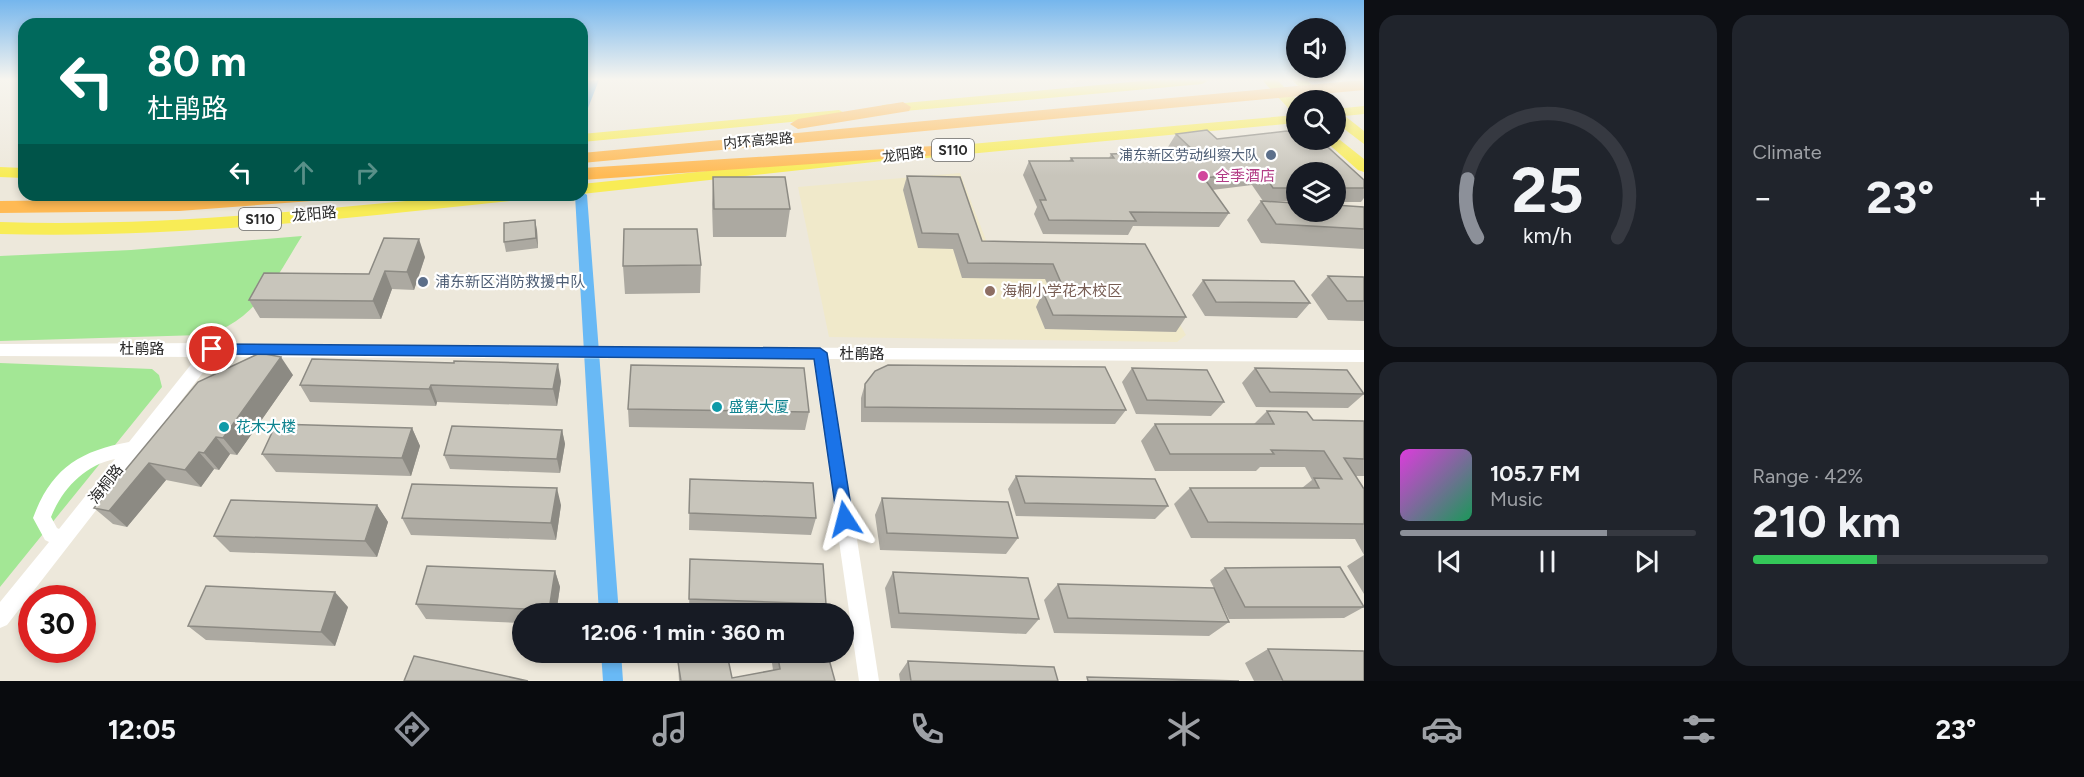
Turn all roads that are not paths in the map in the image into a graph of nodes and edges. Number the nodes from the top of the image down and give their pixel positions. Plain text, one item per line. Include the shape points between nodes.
1 (873, 112) edge
2 (1116, 112) edge
3 (1173, 112) edge
4 (1286, 119) edge
5 (1346, 123) edge
6 (956, 129) junction
7 (1364, 139) edge
8 (588, 144) edge
9 (1344, 150) edge
10 (933, 151) joint
11 (588, 153) edge
12 (588, 159) edge
13 (607, 161) junction
14 (1364, 166) edge
15 (588, 169) edge
16 (0, 172) edge
17 (18, 173) edge
18 (588, 182) edge
19 (0, 194) edge
20 (18, 194) edge
21 (232, 201) edge
22 (452, 201) edge
23 (0, 207) edge
24 (0, 228) edge
25 (212, 349) junction
26 (0, 350) edge
27 (820, 353) junction
28 (1364, 356) edge
29 (134, 448) junction
30 (62, 539) junction
31 (0, 618) edge
32 (869, 681) edge

1 - 13 highway via 709,138
2 - 6 highway, 内环高架路
3 - 6 highway, 内环高架路
4 - 10 main road, 龙阳路 / S110
5 - 7 main road
6 - 13 highway, 内环高架路
8 - 13 main road
9 - 14 main road
10 - 13 highway
11 - 13 highway
12 - 13 highway, 内环高架路
13 - 15 highway
13 - 18 main road
16 - 17 main road
19 - 20 highway
21 - 23 highway via 90,208
22 - 24 main road, 龙阳路 / S110 via 182,225
25 - 26 street, 杜鹃路
25 - 27 street, 杜鹃路
25 - 29 street, 海桐路
27 - 28 street, 杜鹃路
27 - 32 street
29 - 30 street, 海桐路
29 - 30 street via 92,458 76,469 45,507 42,518 51,534
30 - 31 street, 海桐路

